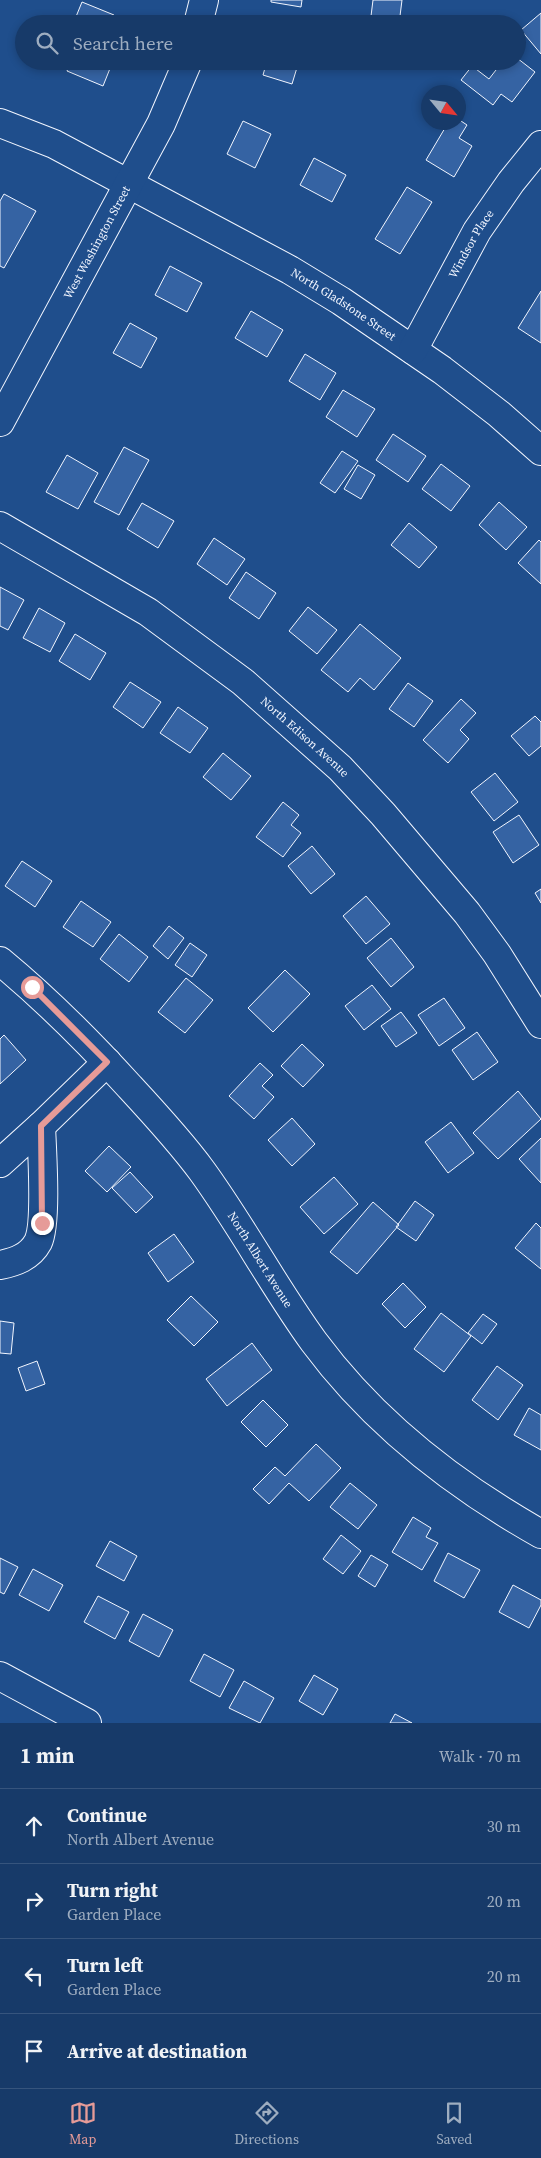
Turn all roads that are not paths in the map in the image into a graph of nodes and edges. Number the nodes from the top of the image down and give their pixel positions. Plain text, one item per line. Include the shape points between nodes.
1 (204, 0) edge
2 (200, 15) edge
3 (184, 70) edge
4 (0, 123) edge
5 (541, 145) edge
6 (129, 185) junction
7 (413, 350) junction
8 (0, 422) edge
9 (541, 452) edge
10 (0, 526) edge
11 (0, 961) edge
12 (541, 1024) edge
13 (107, 1062) junction
14 (41, 1126) junction
15 (0, 1163) edge
16 (0, 1266) edge
17 (541, 1534) edge
18 (0, 1676) edge
19 (87, 1723) edge

1 - 2 street
3 - 6 street, West Washington Street
4 - 6 street, North Gladstone Street via 54,144
5 - 7 street, Windsor Place via 477,231
6 - 7 street, North Gladstone Street via 290,270
6 - 8 street, West Washington Street
7 - 9 street, North Gladstone Street via 499,414
10 - 12 street, North Edison Avenue via 148,612 243,682 340,768 468,913
11 - 13 street, North Albert Avenue via 32,987
13 - 14 street
13 - 17 street, North Albert Avenue via 202,1170 314,1342 363,1402 451,1478
14 - 15 street
14 - 16 street via 42,1223 38,1242 29,1254
18 - 19 street

